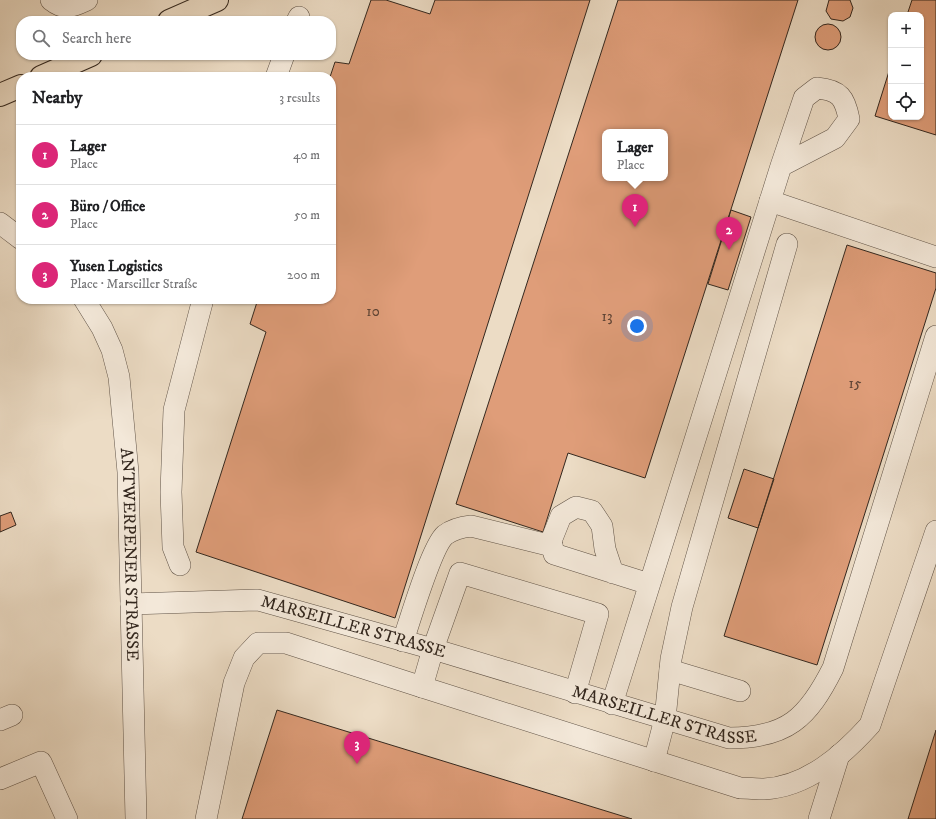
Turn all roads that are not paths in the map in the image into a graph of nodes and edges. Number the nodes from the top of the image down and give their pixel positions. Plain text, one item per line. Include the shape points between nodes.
1 (51, 0) edge
2 (87, 0) edge
3 (217, 0) edge
4 (180, 16) edge
5 (81, 60) edge
6 (282, 60) edge
7 (58, 72) edge
8 (278, 72) edge
9 (16, 88) edge
10 (0, 95) edge
11 (781, 166) dead end
12 (770, 201) junction
13 (0, 223) edge
14 (16, 235) edge
15 (787, 244) dead end
16 (936, 256) edge
17 (87, 304) edge
18 (202, 304) edge
19 (936, 336) edge
20 (936, 531) edge
21 (552, 546) junction
22 (180, 565) dead end
23 (613, 573) junction
24 (649, 584) junction
25 (131, 604) junction
26 (403, 641) junction
27 (433, 649) junction
28 (670, 670) junction
29 (422, 687) junction
30 (740, 691) dead end
31 (576, 693) junction
32 (612, 704) junction
33 (665, 719) junction
34 (839, 756) junction
35 (654, 761) junction
36 (0, 779) edge
37 (67, 819) edge
38 (136, 819) edge
39 (206, 819) edge
40 (819, 819) edge

1 - 2 street via 58,6 71,7
3 - 4 main road
5 - 7 main road
6 - 8 street
9 - 10 main road
11 - 12 street
12 - 16 street
12 - 24 street
13 - 14 street
15 - 28 street via 682,607
17 - 25 street, ANTWERPENER STRASSE via 112,350 119,377 128,472
18 - 22 street via 174,410 171,492 173,547
19 - 33 street, MARSEILLER STRASSE via 833,668 821,692 805,713 789,726 753,738 729,738
20 - 34 street via 870,726
21 - 23 street via 554,554
21 - 23 street via 551,541 562,516 576,507 592,511 602,526 605,549
21 - 26 street via 471,526 458,528 445,535 435,550
23 - 24 street
24 - 32 street
25 - 26 street, MARSEILLER STRASSE via 258,600
25 - 38 street, ANTWERPENER STRASSE
26 - 27 street, MARSEILLER STRASSE
27 - 29 street
27 - 31 street, MARSEILLER STRASSE
27 - 31 street via 460,572 528,592 598,614
28 - 30 street
28 - 33 street
29 - 35 street
29 - 39 street via 286,644 258,643 244,658 234,683
31 - 32 street, MARSEILLER STRASSE
32 - 33 street, MARSEILLER STRASSE
33 - 35 street
34 - 35 street via 795,782 765,789 740,788
34 - 40 street
36 - 37 street via 41,762

